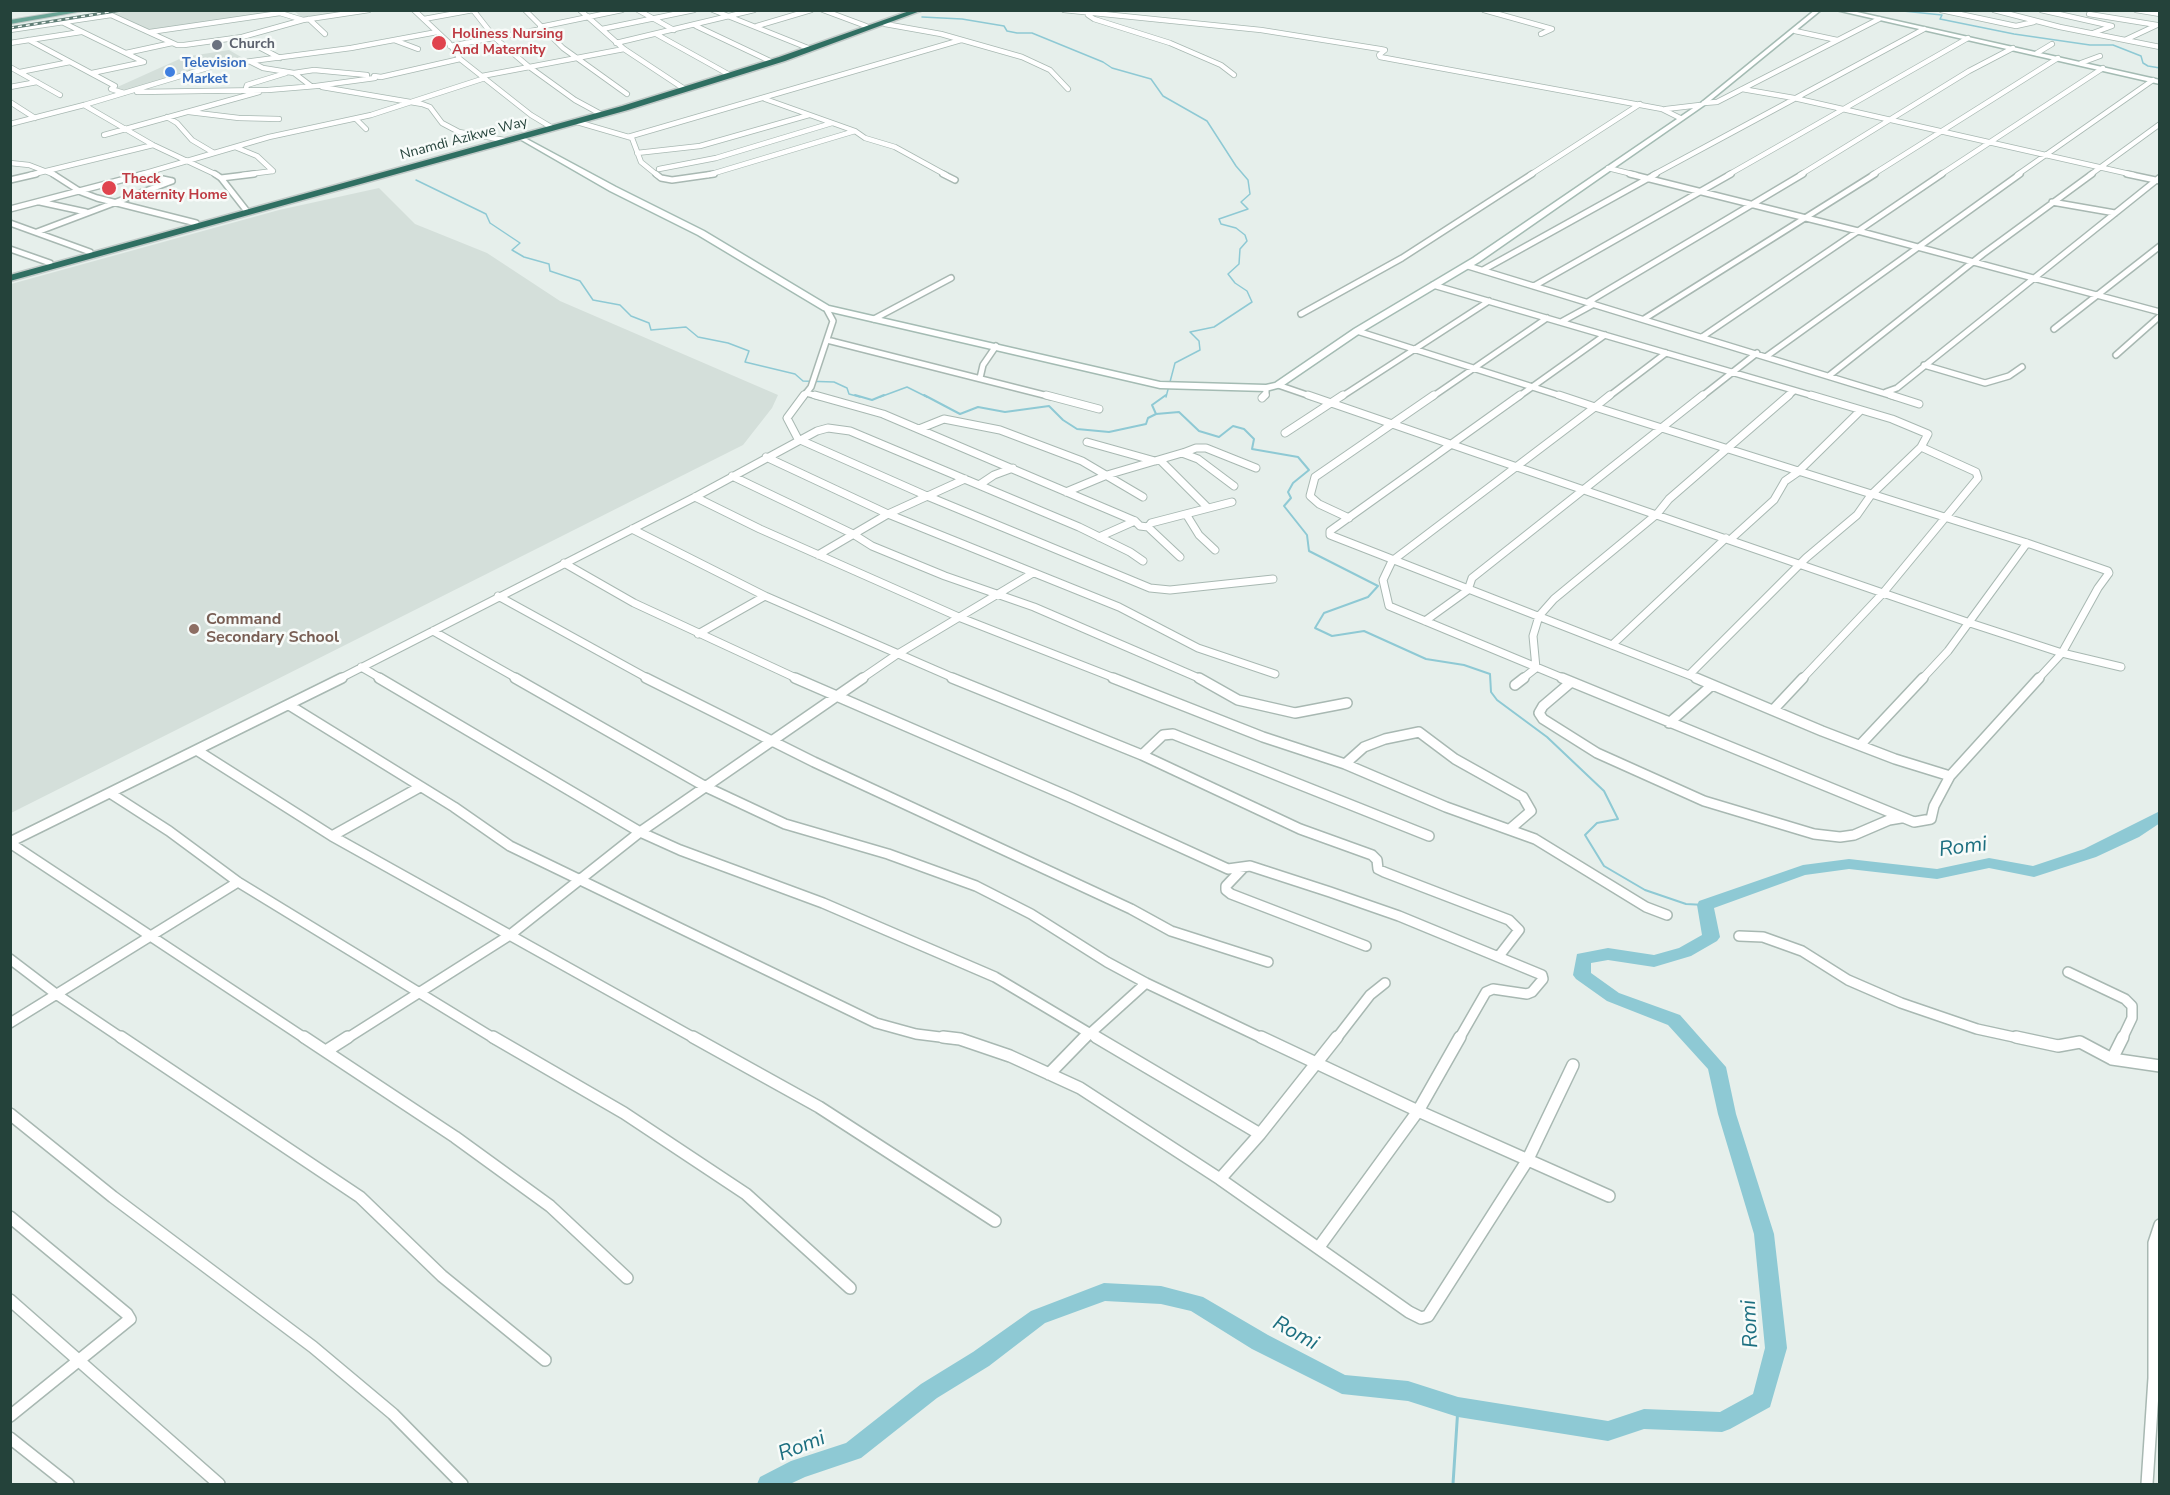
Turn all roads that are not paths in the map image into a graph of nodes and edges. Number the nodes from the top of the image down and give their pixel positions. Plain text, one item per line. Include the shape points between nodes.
1 (86, 10) edge
2 (369, 10) edge
3 (414, 10) edge
4 (473, 10) edge
5 (525, 10) edge
6 (580, 10) edge
7 (622, 10) edge
8 (638, 10) edge
9 (694, 10) edge
10 (754, 10) edge
11 (811, 10) edge
12 (823, 10) edge
13 (920, 10) edge
14 (1064, 10) edge
15 (1484, 10) edge
16 (1819, 10) edge
17 (1838, 10) edge
18 (1941, 10) edge
19 (1994, 10) edge
20 (2041, 10) edge
21 (2094, 10) edge
22 (2136, 10) edge
23 (716, 11) edge
24 (909, 11) edge
25 (1084, 14) junction
26 (2089, 14) junction
27 (2160, 14) edge
28 (733, 16) junction
29 (590, 17) junction
30 (306, 19) junction
31 (424, 19) junction
32 (653, 19) junction
33 (1879, 19) junction
34 (2080, 19) junction
35 (2037, 21) junction
36 (10, 22) edge
37 (63, 23) junction
38 (885, 24) junction
39 (2158, 24) edge
40 (696, 26) junction
41 (757, 26) junction
42 (866, 26) junction
43 (2060, 27) junction
44 (541, 28) junction
45 (602, 29) junction
46 (1924, 29) junction
47 (10, 30) edge
48 (674, 30) junction
49 (1795, 31) junction
50 (2146, 31) junction
51 (81, 32) junction
52 (149, 32) junction
53 (437, 32) junction
54 (2152, 32) dead end
55 (325, 34) dead end
56 (656, 34) junction
57 (1541, 34) dead end
58 (2091, 34) junction
59 (244, 36) junction
60 (495, 38) junction
61 (1968, 38) junction
62 (393, 39) junction
63 (29, 40) junction
64 (961, 40) junction
65 (1838, 40) junction
66 (2125, 40) junction
67 (10, 43) edge
68 (172, 43) junction
69 (616, 43) junction
70 (2052, 44) dead end
71 (450, 46) junction
72 (2160, 47) edge
73 (808, 48) junction
74 (2013, 48) junction
75 (418, 49) dead end
76 (624, 49) junction
77 (125, 53) junction
78 (2037, 53) junction
79 (2100, 56) dead end
80 (576, 57) junction
81 (280, 58) junction
82 (2058, 58) junction
83 (460, 59) junction
84 (770, 61) junction
85 (70, 62) junction
86 (250, 62) junction
87 (2081, 63) junction
88 (528, 66) junction
89 (10, 67) edge
90 (2103, 68) junction
91 (20, 72) junction
92 (92, 73) junction
93 (292, 73) junction
94 (728, 74) junction
95 (1234, 75) dead end
96 (374, 76) junction
97 (483, 77) junction
98 (2156, 81) edge
99 (37, 82) junction
100 (1750, 85) junction
101 (313, 86) junction
102 (10, 87) edge
103 (683, 88) junction
104 (245, 89) junction
105 (1068, 89) dead end
106 (1742, 89) junction
107 (268, 90) junction
108 (1756, 90) junction
109 (126, 92) junction
110 (627, 94) dead end
111 (60, 95) dead end
112 (369, 96) junction
113 (1794, 98) junction
114 (765, 99) junction
115 (10, 102) edge
116 (372, 102) dead end
117 (412, 102) junction
118 (1640, 104) junction
119 (1702, 104) junction
120 (84, 105) junction
121 (375, 109) dead end
122 (1662, 109) junction
123 (1842, 109) junction
124 (185, 112) junction
125 (598, 113) junction
126 (371, 115) junction
127 (809, 115) junction
128 (167, 117) junction
129 (35, 118) junction
130 (1680, 118) junction
131 (279, 119) dead end
132 (356, 119) junction
133 (1891, 120) junction
134 (577, 122) junction
135 (833, 123) junction
136 (10, 124) edge
137 (2160, 124) edge
138 (551, 127) junction
139 (129, 129) junction
140 (366, 129) dead end
141 (1942, 130) junction
142 (855, 131) junction
143 (104, 135) dead end
144 (628, 137) junction
145 (521, 138) junction
146 (504, 140) junction
147 (1992, 142) junction
148 (153, 145) junction
149 (235, 147) junction
150 (214, 153) junction
151 (637, 153) junction
152 (2047, 155) junction
153 (192, 161) junction
154 (10, 163) edge
155 (2099, 167) junction
156 (1608, 168) junction
157 (659, 169) dead end
158 (49, 171) junction
159 (143, 174) junction
160 (221, 178) junction
161 (1648, 178) junction
162 (2159, 179) edge
163 (10, 180) edge
164 (955, 180) dead end
165 (1699, 191) junction
166 (81, 192) junction
167 (39, 202) junction
168 (116, 202) junction
169 (2052, 202) junction
170 (1749, 204) junction
171 (10, 209) edge
172 (246, 210) junction
173 (88, 213) junction
174 (2115, 213) junction
175 (1804, 218) junction
176 (196, 224) junction
177 (12, 225) edge
178 (1858, 231) junction
179 (37, 232) junction
180 (1916, 247) junction
181 (2159, 248) edge
182 (10, 249) edge
183 (90, 252) junction
184 (1974, 262) junction
185 (50, 263) junction
186 (1468, 266) junction
187 (1483, 270) junction
188 (10, 276) edge
189 (951, 278) dead end
190 (2033, 279) junction
191 (1433, 285) junction
192 (1534, 286) junction
193 (2095, 295) junction
194 (1489, 302) junction
195 (1591, 303) junction
196 (826, 308) junction
197 (1300, 314) dead end
198 (2160, 314) edge
199 (1547, 318) junction
200 (874, 319) junction
201 (1644, 319) junction
202 (1561, 322) junction
203 (2054, 329) dead end
204 (1356, 331) junction
205 (1605, 335) junction
206 (1702, 337) junction
207 (827, 340) junction
208 (996, 346) junction
209 (1414, 349) junction
210 (1666, 353) junction
211 (1757, 353) junction
212 (1767, 356) junction
213 (2116, 356) dead end
214 (1924, 365) junction
215 (2022, 367) dead end
216 (1472, 368) junction
217 (1839, 368) junction
218 (1731, 372) junction
219 (1818, 372) junction
220 (1830, 375) junction
221 (980, 378) junction
222 (1278, 385) junction
223 (1531, 387) junction
224 (1266, 388) junction
225 (808, 390) junction
226 (1794, 391) junction
227 (1886, 392) junction
228 (1262, 398) dead end
229 (1332, 403) junction
230 (1919, 404) dead end
231 (1595, 406) junction
232 (1099, 409) dead end
233 (1860, 411) junction
234 (1391, 423) junction
235 (919, 429) junction
236 (1663, 429) junction
237 (1285, 433) dead end
238 (798, 439) junction
239 (1087, 442) dead end
240 (1453, 444) junction
241 (1922, 447) junction
242 (1726, 449) junction
243 (1182, 453) junction
244 (766, 457) junction
245 (1158, 460) junction
246 (1515, 465) junction
247 (1013, 468) junction
248 (1256, 468) dead end
249 (1798, 472) junction
250 (1107, 475) junction
251 (732, 476) junction
252 (964, 479) junction
253 (979, 485) junction
254 (1234, 486) dead end
255 (1584, 488) junction
256 (1066, 492) junction
257 (1871, 495) junction
258 (927, 496) junction
259 (695, 497) junction
260 (1143, 497) dead end
261 (1232, 502) dead end
262 (1208, 508) junction
263 (888, 514) junction
264 (1186, 514) junction
265 (1657, 514) junction
266 (1349, 518) junction
267 (1947, 518) junction
268 (1135, 520) junction
269 (1148, 527) junction
270 (632, 529) junction
271 (853, 534) junction
272 (1099, 537) junction
273 (1729, 538) junction
274 (2027, 543) junction
275 (1215, 550) dead end
276 (818, 555) junction
277 (1180, 558) dead end
278 (1143, 561) dead end
279 (1392, 561) junction
280 (564, 563) junction
281 (1802, 565) junction
282 (1033, 573) junction
283 (1274, 579) dead end
284 (1468, 590) junction
285 (1883, 593) junction
286 (998, 594) junction
287 (498, 596) junction
288 (765, 596) junction
289 (1539, 616) junction
290 (962, 618) junction
291 (1425, 621) junction
292 (1970, 623) junction
293 (433, 631) junction
294 (698, 634) junction
295 (1611, 645) junction
296 (2062, 653) junction
297 (896, 655) junction
298 (361, 667) junction
299 (2121, 667) dead end
300 (1536, 668) junction
301 (1275, 674) dead end
302 (1689, 675) junction
303 (1570, 683) junction
304 (1515, 685) dead end
305 (1712, 686) junction
306 (837, 697) junction
307 (1347, 703) dead end
308 (289, 705) junction
309 (1773, 710) junction
310 (1669, 723) junction
311 (774, 741) junction
312 (1862, 744) junction
313 (198, 751) junction
314 (1142, 755) junction
315 (1345, 764) junction
316 (1950, 776) junction
317 (420, 786) junction
318 (706, 787) junction
319 (110, 793) junction
320 (1901, 818) junction
321 (1510, 829) junction
322 (640, 832) junction
323 (332, 836) junction
324 (1429, 836) dead end
325 (10, 843) edge
326 (1244, 867) junction
327 (579, 881) junction
328 (238, 882) junction
329 (1667, 915) dead end
330 (150, 935) junction
331 (510, 935) junction
332 (1739, 936) dead end
333 (1366, 946) dead end
334 (1499, 956) junction
335 (10, 960) edge
336 (1268, 962) dead end
337 (2068, 972) dead end
338 (1146, 983) junction
339 (1385, 983) dead end
340 (421, 992) junction
341 (56, 994) junction
342 (10, 1023) edge
343 (1090, 1032) junction
344 (326, 1051) junction
345 (2112, 1059) junction
346 (1318, 1063) junction
347 (1574, 1065) dead end
348 (2160, 1066) edge
349 (1049, 1074) junction
350 (1418, 1112) junction
351 (10, 1114) edge
352 (1260, 1134) junction
353 (1527, 1161) junction
354 (1220, 1179) junction
355 (1609, 1196) dead end
356 (10, 1217) edge
357 (995, 1221) dead end
358 (2160, 1225) edge
359 (1319, 1247) junction
360 (627, 1278) dead end
361 (850, 1288) dead end
362 (10, 1300) edge
363 (545, 1360) dead end
364 (80, 1362) junction
365 (10, 1416) edge
366 (10, 1438) edge
367 (69, 1485) edge
368 (219, 1485) edge
369 (462, 1485) edge
370 (2147, 1485) edge

1 - 36 main road
2 - 30 street
3 - 31 street
4 - 31 street
4 - 60 street
5 - 44 street
6 - 29 street
7 - 29 street
8 - 32 street
9 - 32 street
10 - 28 street
11 - 41 street
12 - 42 street
13 - 38 highway, Nnamdi Azikwe Way
14 - 25 street
15 - 57 street via 1552,28
16 - 49 street
17 - 33 street
18 - 35 street via 2018,26
19 - 35 street
20 - 34 street
21 - 26 street
22 - 27 street
23 - 28 street
24 - 42 highway, Nnamdi Azikwe Way
25 - 95 street via 1170,43 1221,65
25 - 118 street via 1261,30 1357,45 1385,50 1380,57 1393,60
26 - 34 street
26 - 39 street
28 - 40 street
28 - 41 street
29 - 44 street
29 - 45 street
30 - 52 street via 280,13
30 - 55 street
30 - 59 street
31 - 53 street
32 - 45 street
32 - 48 street
33 - 46 street
33 - 65 street
34 - 43 street
34 - 58 street via 2112,26
35 - 43 street
37 - 47 street
37 - 51 street
37 - 52 street via 111,15
38 - 64 street
38 - 134 highway, Nnamdi Azikwe Way via 696,88
39 - 50 street
40 - 48 street
40 - 84 street
41 - 73 street
42 - 73 highway, Nnamdi Azikwe Way
43 - 58 street
44 - 60 street
44 - 80 street
45 - 69 street
46 - 61 street
46 - 113 street
48 - 56 street
49 - 65 street
49 - 119 street
50 - 54 street
50 - 66 street
51 - 63 street
51 - 77 street
52 - 68 street
53 - 62 street
53 - 71 street
56 - 69 street
56 - 94 street
58 - 66 street
59 - 68 street via 184,45
59 - 81 street
60 - 71 street
60 - 88 street
61 - 74 street
61 - 123 street
62 - 75 street
62 - 81 street
63 - 67 street
63 - 85 street
64 - 105 street via 1050,70
64 - 114 street
65 - 100 street
66 - 72 street
68 - 77 street
69 - 76 street
70 - 78 street
71 - 83 street
73 - 84 highway, Nnamdi Azikwe Way
74 - 78 street
74 - 133 street
76 - 80 street
76 - 103 street
77 - 92 street via 144,62
78 - 82 street
79 - 87 street
80 - 88 street
80 - 110 street
81 - 86 street
82 - 87 street
82 - 141 street
83 - 96 street
83 - 97 street
84 - 94 highway, Nnamdi Azikwe Way
85 - 91 street
85 - 92 street
86 - 93 street
86 - 109 street via 214,66
87 - 90 street
88 - 97 street
88 - 125 street
89 - 91 street
90 - 98 street
90 - 147 street
91 - 99 street
92 - 109 street via 115,86 111,89
93 - 96 street via 314,70
93 - 101 street
93 - 104 street via 247,85
94 - 103 highway, Nnamdi Azikwe Way
96 - 101 street
97 - 117 street
97 - 138 street
98 - 152 street
99 - 102 street
99 - 111 street
100 - 106 street
100 - 108 street
101 - 107 street
101 - 112 street
103 - 125 highway, Nnamdi Azikwe Way
104 - 107 street
104 - 109 street
106 - 108 street
106 - 119 street via 1717,102
107 - 124 street
108 - 113 street
109 - 120 street
112 - 116 street
112 - 117 street
113 - 123 street
113 - 161 street
114 - 127 street
114 - 144 street
115 - 129 street
117 - 126 street
117 - 146 street via 430,107 442,123 459,132
118 - 122 street
118 - 197 street via 1402,258
119 - 122 street
119 - 130 street
120 - 129 street
120 - 139 street
121 - 126 street
122 - 130 street
123 - 133 street
123 - 165 street
124 - 128 street
124 - 131 street
125 - 138 highway, Nnamdi Azikwe Way
126 - 132 street
127 - 135 street
127 - 151 street via 700,146
128 - 139 street
128 - 150 street via 192,140
129 - 136 street
130 - 156 street
132 - 140 street
132 - 149 street
133 - 141 street
133 - 170 street
134 - 144 street
134 - 145 highway, Nnamdi Azikwe Way
135 - 142 street
135 - 157 street via 716,158
137 - 155 street
138 - 146 highway, Nnamdi Azikwe Way
139 - 143 street
139 - 148 street
141 - 147 street
141 - 175 street
142 - 151 street via 709,175 672,180 661,178 641,162
142 - 164 street via 895,147
144 - 151 street via 635,140
145 - 188 highway, Nnamdi Azikwe Way
145 - 196 street via 701,233
146 - 172 highway, Nnamdi Azikwe Way
147 - 152 street
147 - 178 street
148 - 153 street
148 - 158 street
149 - 150 street
149 - 160 street via 256,156 273,171
150 - 153 street
152 - 155 street
152 - 180 street
153 - 159 street
153 - 160 street
154 - 158 street
155 - 162 street
155 - 169 street
156 - 161 street
156 - 186 street
158 - 163 street
158 - 166 street
159 - 166 street
159 - 168 street via 172,181
160 - 172 street
161 - 165 street
161 - 187 street
162 - 174 street
165 - 170 street
165 - 192 street
166 - 167 street
166 - 168 street
167 - 171 street
167 - 173 street
168 - 173 street
168 - 176 street
169 - 174 street
169 - 184 street
170 - 175 street
170 - 195 street
172 - 176 highway, Nnamdi Azikwe Way
173 - 179 street
174 - 190 street
175 - 178 street
175 - 201 street
176 - 183 highway, Nnamdi Azikwe Way
177 - 179 street
178 - 180 street
178 - 206 street
179 - 183 street
180 - 184 street
180 - 212 street
181 - 193 street
182 - 185 street
183 - 185 highway, Nnamdi Azikwe Way
184 - 190 street
184 - 217 street
185 - 188 highway, Nnamdi Azikwe Way
186 - 187 street
186 - 191 street
187 - 192 street
189 - 200 street
190 - 193 street
190 - 214 street
191 - 194 street
191 - 204 street
192 - 195 street
193 - 198 street
193 - 203 street
194 - 199 street
194 - 209 street
195 - 201 street
195 - 202 street
196 - 200 street
196 - 207 street via 833,321
198 - 213 street
199 - 202 street
199 - 216 street
200 - 208 street
201 - 206 street
202 - 205 street
204 - 209 street
204 - 222 street
205 - 210 street
205 - 223 street
206 - 211 street
207 - 221 street
207 - 225 street
208 - 221 street via 983,365
208 - 224 street via 1160,384
209 - 216 street
209 - 229 street
210 - 218 street
210 - 231 street
211 - 212 street
211 - 218 street
212 - 219 street
214 - 215 street via 1985,383 2009,376
214 - 227 street via 1897,388
216 - 223 street
216 - 234 street
217 - 219 street
217 - 220 street
218 - 226 street
218 - 236 street
219 - 220 street
220 - 227 street
221 - 232 street
222 - 224 street
222 - 229 street
223 - 231 street
223 - 240 street
224 - 228 street
225 - 235 street
225 - 238 street via 787,418
226 - 233 street
226 - 242 street
227 - 230 street
229 - 234 street
229 - 237 street
231 - 236 street
231 - 246 street
233 - 241 street via 1918,428 1928,434
233 - 249 street
234 - 240 street
234 - 266 street via 1315,477 1310,496
235 - 247 street
235 - 250 street via 944,419 1000,430 1082,461
236 - 242 street
236 - 255 street
238 - 244 street
238 - 252 street via 828,428 850,431
238 - 258 street
239 - 245 street
240 - 246 street
240 - 266 street
241 - 257 street
241 - 267 street via 1978,475
242 - 249 street
242 - 265 street
243 - 245 street
243 - 248 street via 1206,448
243 - 254 street via 1198,459
244 - 251 street
244 - 263 street
245 - 250 street
245 - 262 street
246 - 255 street
246 - 279 street
247 - 253 street
247 - 256 street
249 - 257 street
249 - 273 street via 1785,481 1774,500
250 - 256 street
250 - 260 street
251 - 259 street
251 - 271 street
252 - 253 street
252 - 258 street
253 - 272 street
255 - 265 street
255 - 284 street via 1472,579
256 - 268 street
257 - 267 street
257 - 281 street via 1857,515
258 - 263 street
258 - 283 street via 1158,590
259 - 270 street
259 - 276 street
261 - 262 street
262 - 264 street
263 - 271 street
263 - 282 street
264 - 269 street
264 - 275 street via 1199,535
265 - 273 street
265 - 289 street via 1554,599
266 - 279 street via 1330,535
267 - 274 street
267 - 285 street
268 - 269 street
268 - 272 street
269 - 277 street
270 - 280 street
270 - 288 street
271 - 276 street
271 - 286 street via 872,546
272 - 278 street
273 - 281 street
273 - 295 street
274 - 292 street
274 - 296 street via 2109,573
276 - 290 street
279 - 284 street
279 - 291 street via 1383,580 1389,606
280 - 287 street
280 - 294 street
281 - 285 street
281 - 302 street
282 - 286 street
282 - 301 street via 1119,607 1198,648
284 - 289 street
284 - 291 street
285 - 292 street
285 - 309 street
286 - 290 street
286 - 307 street via 1190,673 1238,700 1296,713
287 - 293 street
287 - 311 street via 612,661
288 - 294 street
288 - 297 street
289 - 295 street
289 - 300 street via 1533,636
290 - 297 street
290 - 315 street via 1263,737
291 - 300 street
292 - 296 street
292 - 312 street
293 - 298 street
293 - 318 street
294 - 306 street
295 - 302 street
296 - 299 street
296 - 316 street
297 - 306 street
297 - 314 street
298 - 308 street
298 - 322 street
300 - 303 street
300 - 304 street
302 - 305 street
303 - 310 street
303 - 320 street via 1543,706 1539,713 1543,719 1597,753 1704,801 1814,834 1840,837
305 - 309 street
305 - 310 street
306 - 311 street
306 - 326 street via 1228,868
308 - 313 street
308 - 317 street
309 - 312 street
310 - 320 street
311 - 318 street
311 - 336 street via 1171,931
312 - 316 street
313 - 319 street
313 - 323 street
314 - 324 street via 1163,735 1173,734
314 - 334 street via 1291,825 1371,855 1384,872 1509,920 1519,930
315 - 321 street
315 - 321 street via 1364,747 1419,732 1455,759 1523,797 1531,811
316 - 320 street via 1931,819 1914,822
317 - 323 street
317 - 327 street via 510,846
318 - 322 street
318 - 338 street via 785,824 888,854 976,886
319 - 325 street
319 - 328 street
321 - 329 street via 1552,848 1646,907
322 - 327 street
322 - 343 street via 823,903 995,977
323 - 331 street
325 - 330 street
326 - 333 street via 1227,886 1231,894
326 - 334 street via 1330,892
327 - 331 street
327 - 349 street via 876,1023 916,1034 960,1039
328 - 330 street
328 - 340 street
330 - 341 street
330 - 344 street
331 - 340 street
331 - 357 street via 819,1107
332 - 345 street via 1762,937 1802,951 1848,980 1966,1025 2058,1046 2080,1042
334 - 350 street via 1537,972 1543,979 1527,994 1493,989 1486,992
335 - 341 street
337 - 345 street via 2132,1006 2132,1018
338 - 343 street
338 - 346 street
339 - 346 street via 1371,994
340 - 344 street
340 - 361 street via 624,1113 746,1194
341 - 342 street
341 - 363 street via 360,1197 442,1276
343 - 349 street
343 - 352 street
344 - 360 street via 550,1206
345 - 348 street
346 - 350 street
346 - 352 street
347 - 353 street
349 - 354 street via 1080,1088
350 - 353 street
350 - 359 street
351 - 369 street via 113,1197 313,1347 393,1414
352 - 354 street
353 - 355 street
353 - 359 street via 1428,1316 1421,1318 1409,1312
354 - 359 street
356 - 364 street via 130,1319
358 - 370 street via 2154,1243 2154,1378
362 - 364 street
364 - 365 street
364 - 368 street
366 - 367 street

